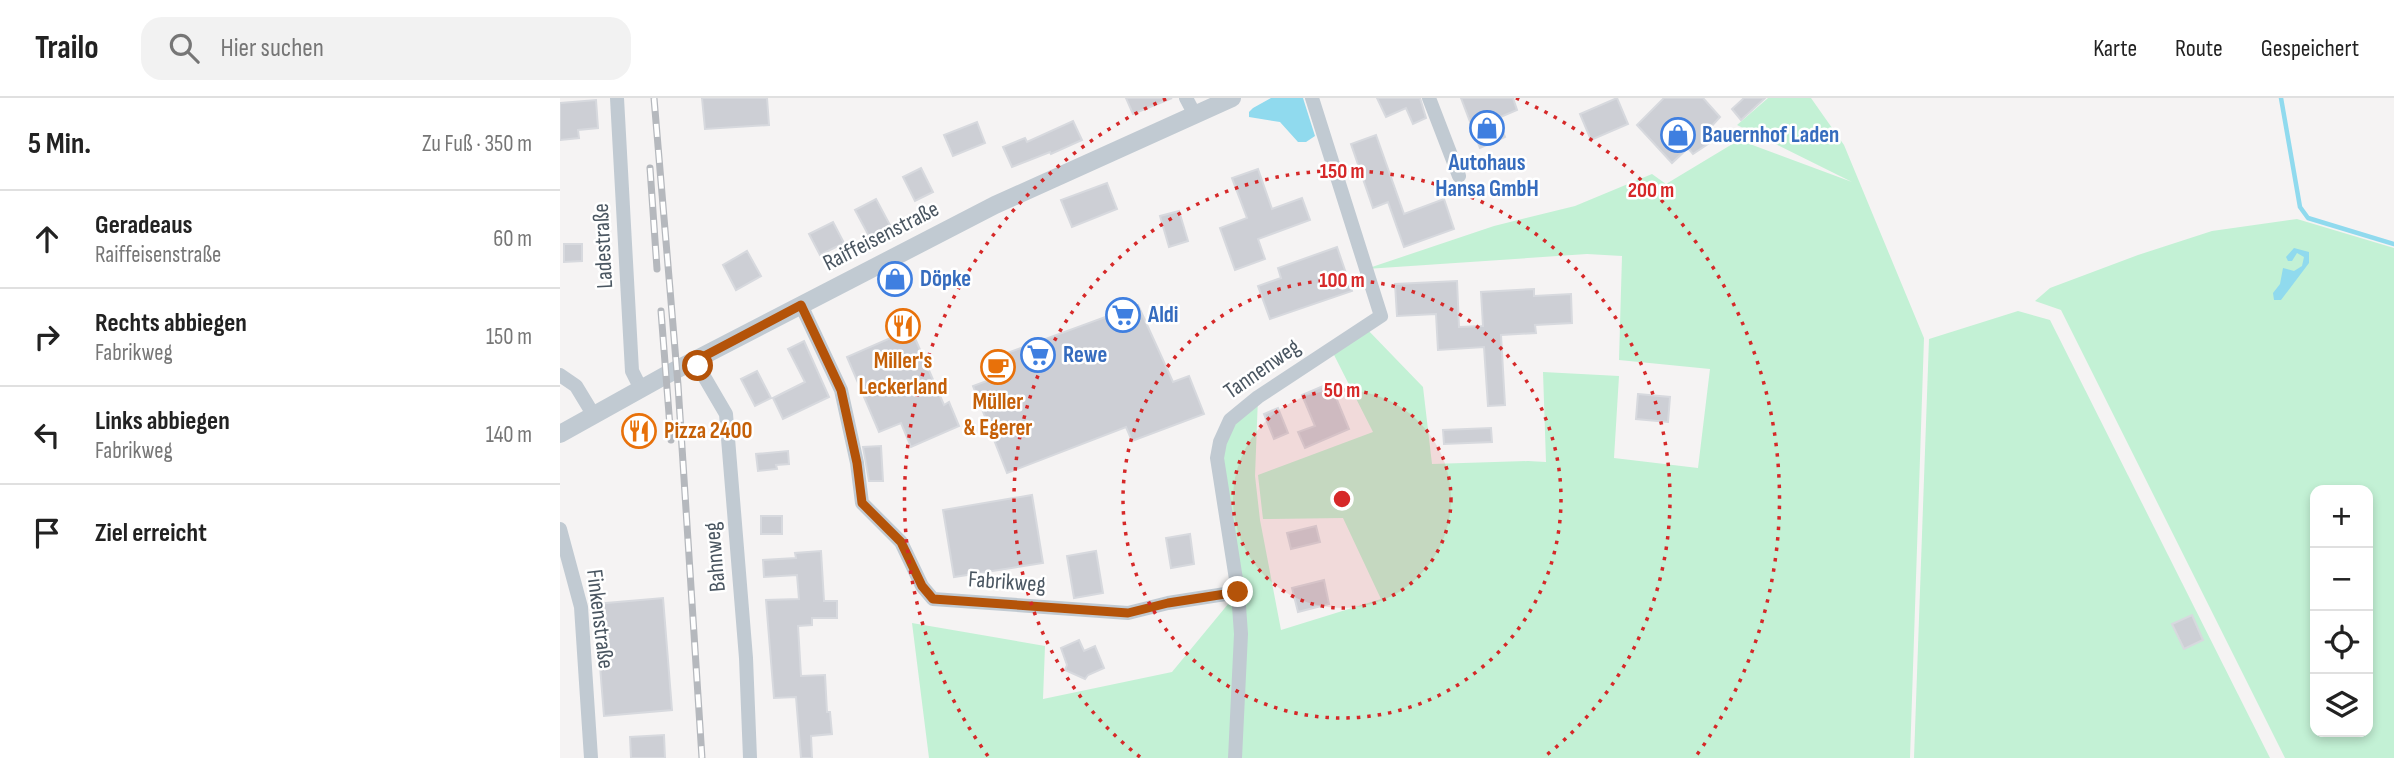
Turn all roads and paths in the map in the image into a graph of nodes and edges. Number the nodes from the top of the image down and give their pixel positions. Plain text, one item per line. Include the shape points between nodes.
1 (617, 98) edge
2 (1186, 98) edge
3 (1232, 98) edge
4 (1312, 98) edge
5 (1429, 98) edge
6 (1195, 115) junction
7 (1459, 176) dead end
8 (801, 305) junction
9 (695, 361) junction
10 (560, 375) edge
11 (641, 389) junction
12 (593, 414) junction
13 (560, 434) edge
14 (560, 529) edge
15 (1238, 592) junction
16 (591, 758) edge
17 (750, 758) edge
18 (1234, 758) edge

1 - 11 street, Ladestraße via 632,371
2 - 6 street
3 - 6 street, Raiffeisenstraße
4 - 15 street, Tannenweg via 1381,316 1258,397 1225,428 1217,458
5 - 7 street
6 - 8 street, Raiffeisenstraße via 995,205
8 - 9 street, Raiffeisenstraße
8 - 15 street, Fabrikweg via 841,390 862,503 901,542 933,599 1128,613
9 - 11 street, Raiffeisenstraße
9 - 17 street, Bahnweg via 726,414
10 - 12 street via 576,386
11 - 12 street, Raiffeisenstraße
12 - 13 street, Raiffeisenstraße
14 - 16 street, Finkenstraße via 581,607
15 - 18 street, Tannenweg via 1241,634

